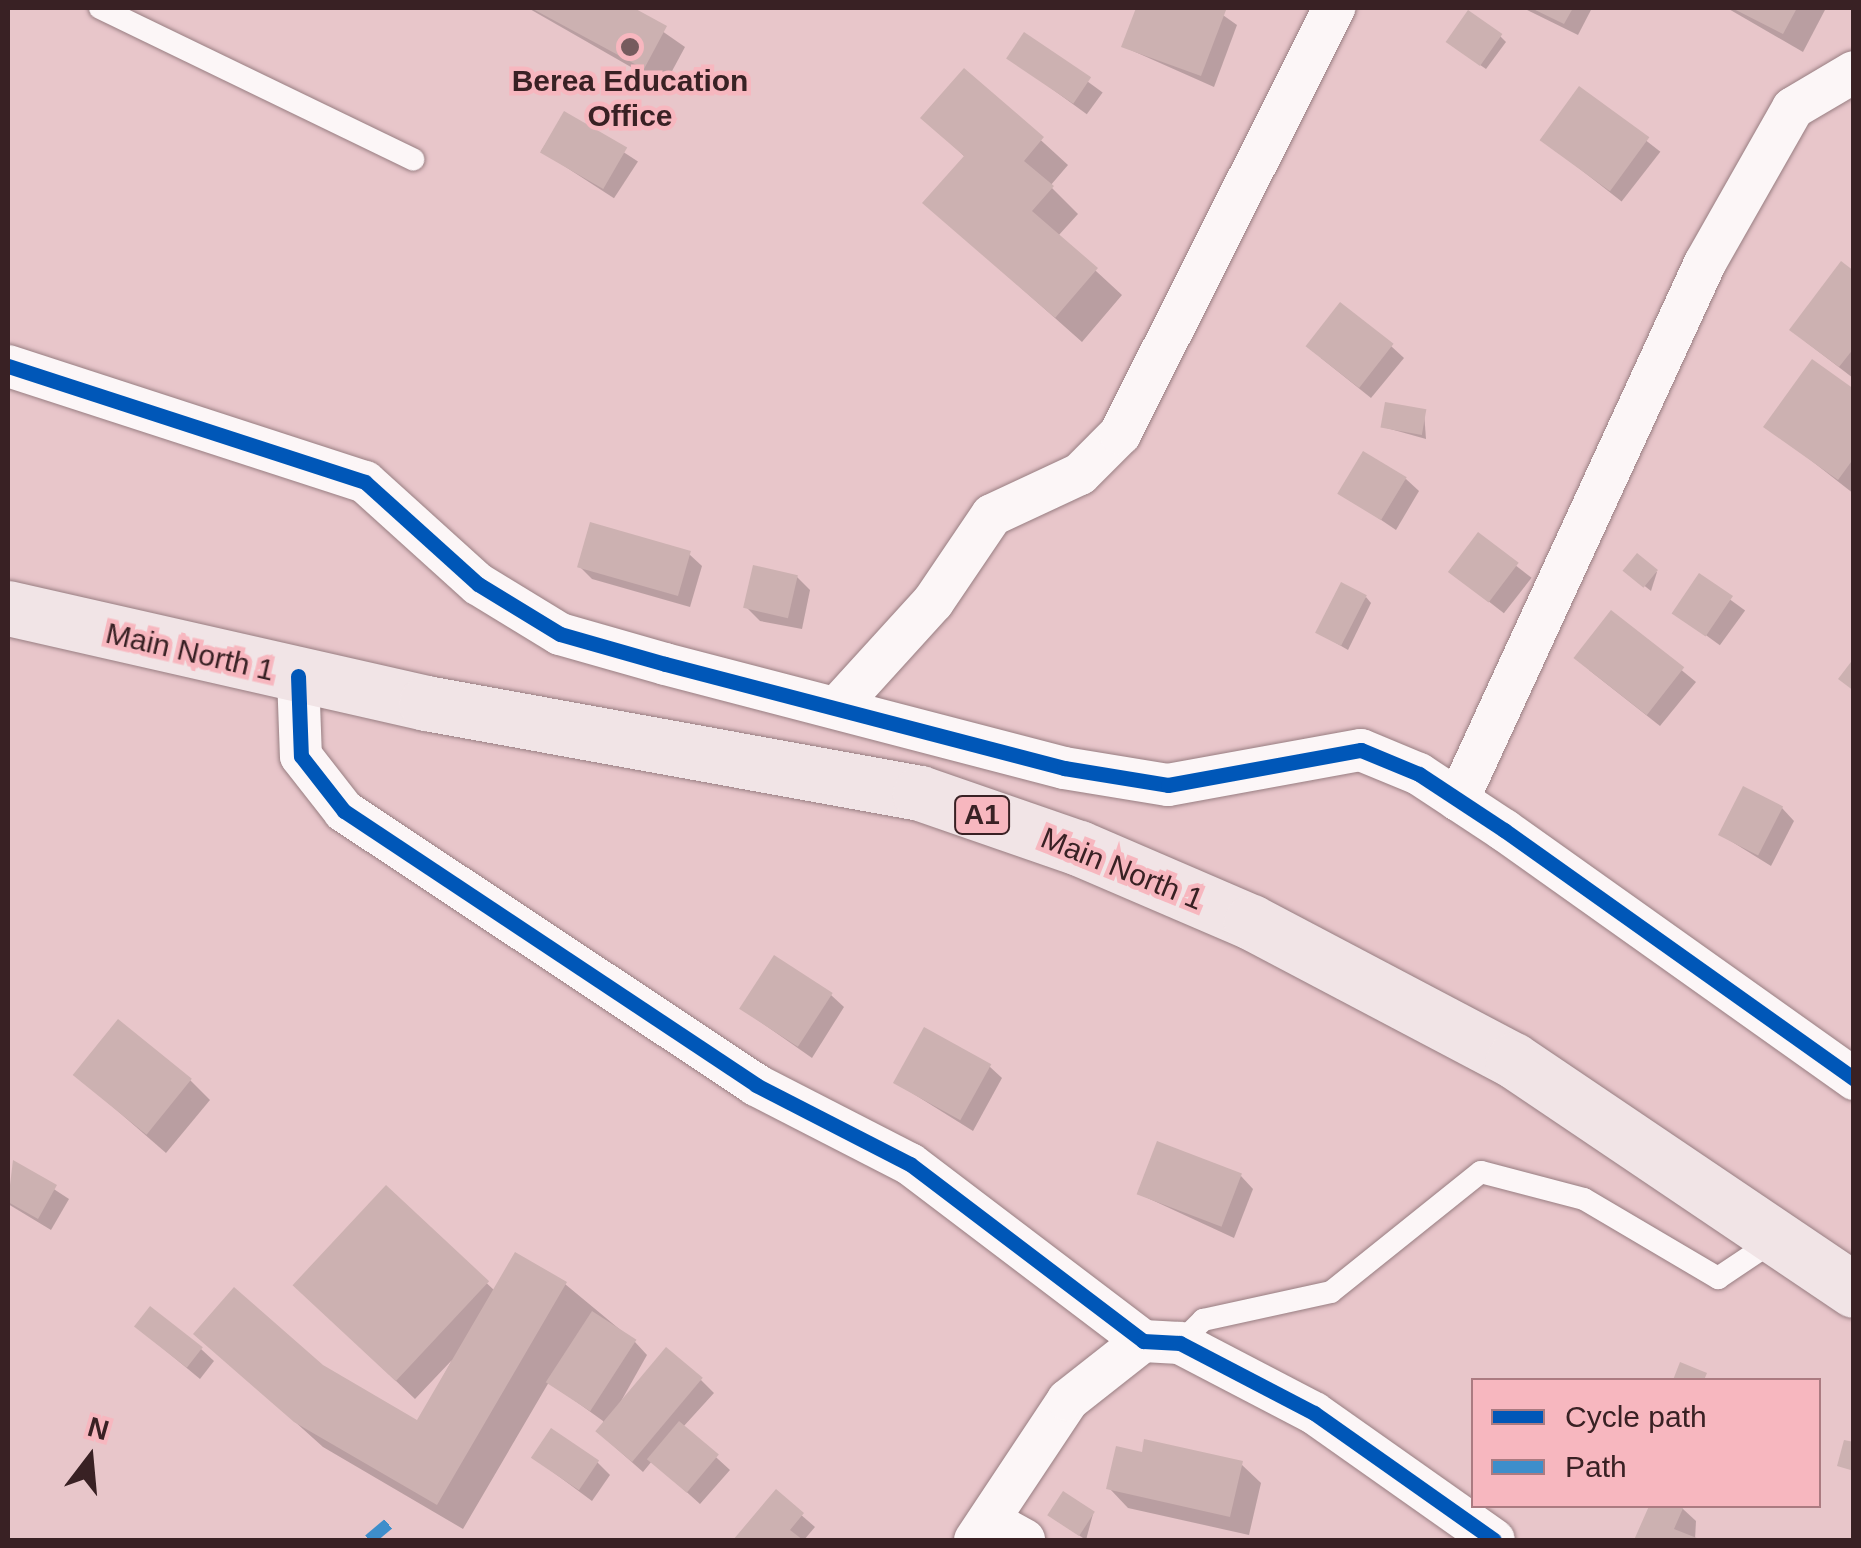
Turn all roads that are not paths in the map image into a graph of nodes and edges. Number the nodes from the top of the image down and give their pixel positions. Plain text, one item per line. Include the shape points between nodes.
1 (100, 8) edge
2 (1334, 8) edge
3 (1854, 72) edge
4 (413, 159) dead end
5 (8, 366) edge
6 (8, 608) edge
7 (298, 676) junction
8 (842, 703) junction
9 (1458, 800) junction
10 (1854, 1080) edge
11 (1778, 1238) junction
12 (1854, 1290) edge
13 (1162, 1342) junction
14 (997, 1534) edge
15 (1494, 1540) edge

1 - 4 lane
2 - 8 street via 1120,434 1080,474 992,515 933,602
3 - 9 street via 1793,108 1705,264
5 - 8 street via 365,482 478,584 560,634
6 - 7 main road, Main North 1 / A1
7 - 11 main road, Main North 1 / A1 via 882,785 1079,848 1406,1000 1655,1148
7 - 13 street via 302,756 344,811 756,1084 910,1164
8 - 9 street via 858,718 1168,785 1361,750
9 - 10 street
11 - 12 main road, Main North 1 / A1
11 - 13 lane via 1718,1278 1584,1199 1481,1172 1331,1292 1203,1320
13 - 14 street via 1068,1400
13 - 15 street via 1314,1413

